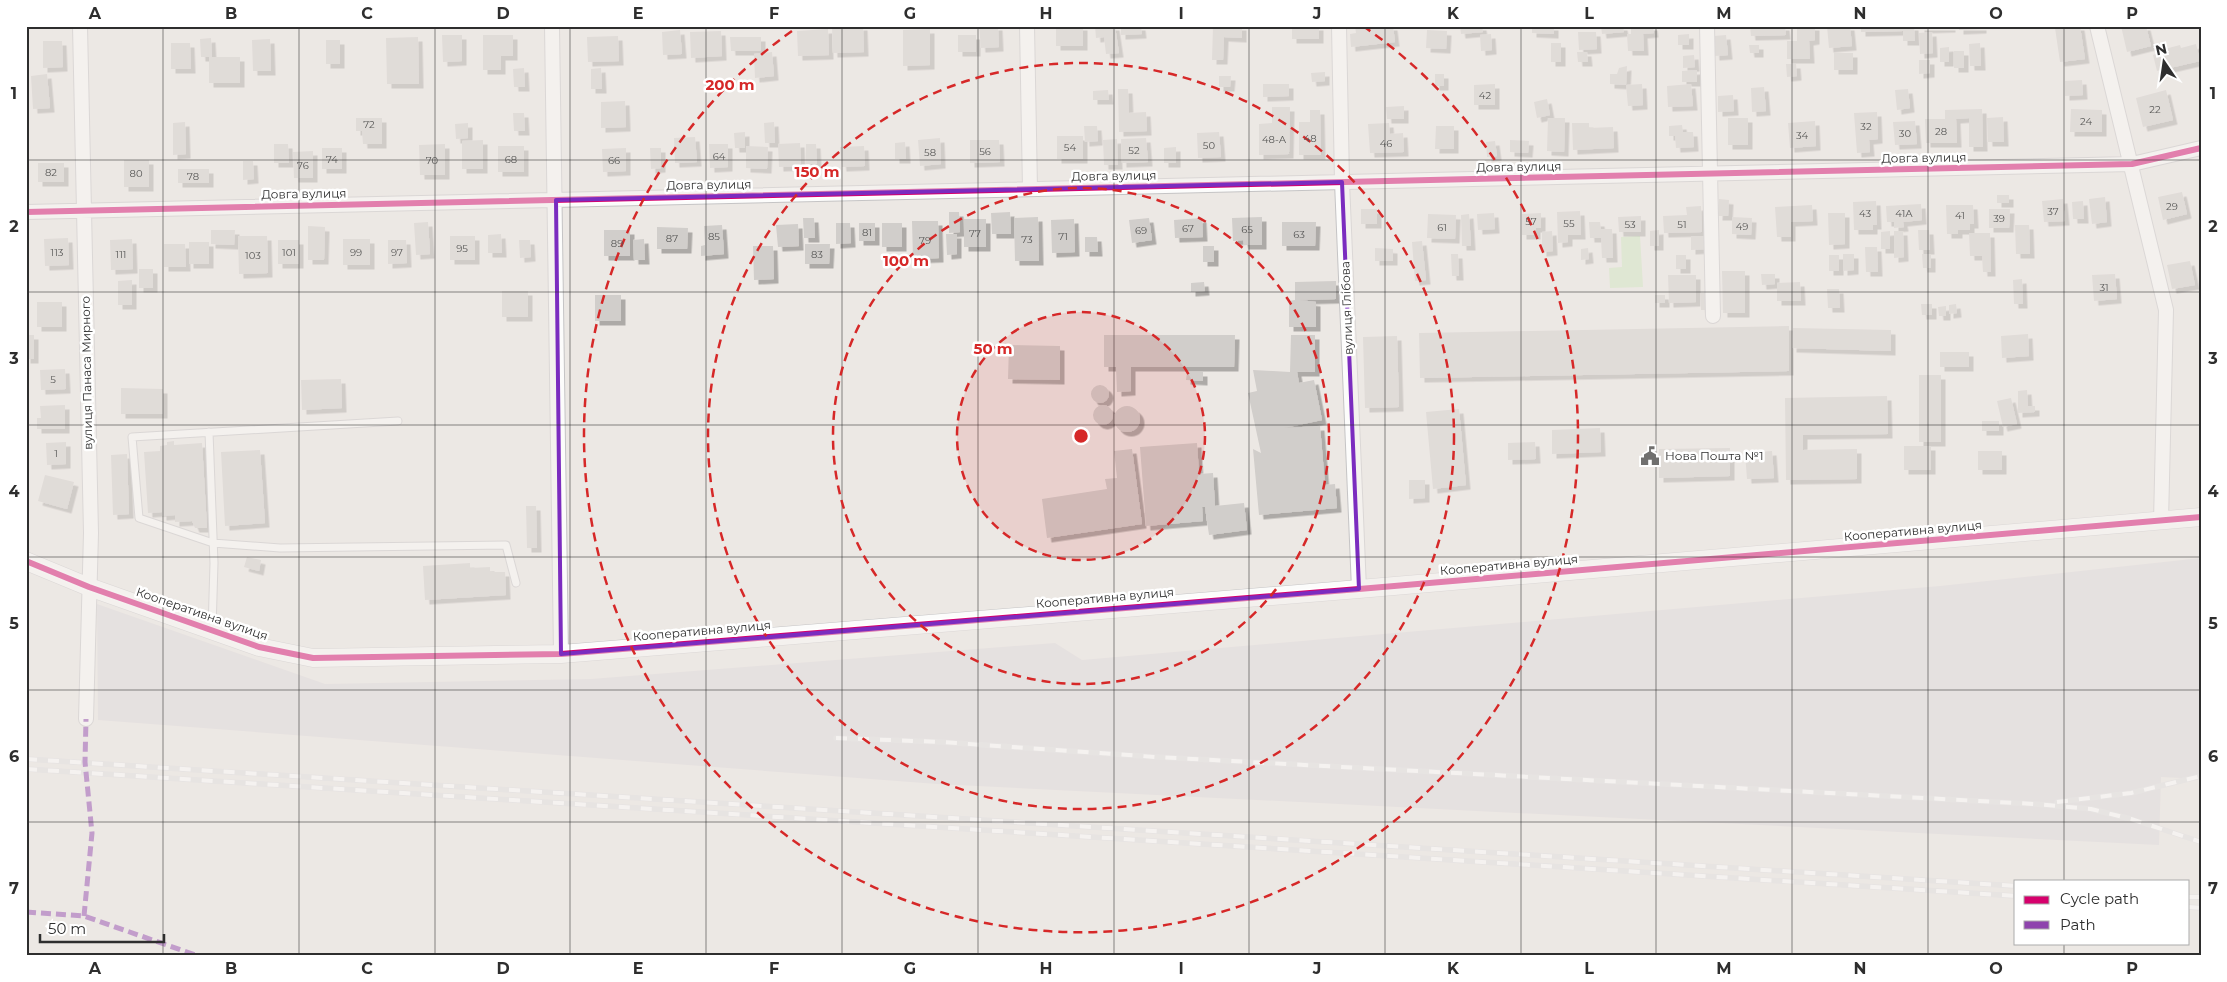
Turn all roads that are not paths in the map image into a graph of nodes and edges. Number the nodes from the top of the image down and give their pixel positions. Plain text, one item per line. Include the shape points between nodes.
1 (80, 26) edge
2 (552, 26) edge
3 (1027, 26) edge
4 (1339, 26) edge
5 (1707, 26) edge
6 (2096, 26) edge
7 (2201, 148) edge
8 (2130, 164) junction
9 (1710, 174) junction
10 (1342, 182) junction
11 (1030, 189) junction
12 (556, 200) junction
13 (84, 210) junction
14 (26, 212) edge
15 (1713, 316) dead end
16 (398, 421) dead end
17 (209, 432) junction
18 (2201, 517) edge
19 (2161, 521) junction
20 (213, 542) junction
21 (26, 561) edge
22 (516, 583) dead end
23 (89, 587) junction
24 (1358, 589) junction
25 (212, 631) junction
26 (561, 654) junction
27 (86, 719) dead end

1 - 13 street, вулиця Панаса Мирного
2 - 12 street
3 - 11 street
4 - 10 street, вулиця Глібова
5 - 9 street
6 - 8 street
7 - 8 street, Довга вулиця
8 - 9 street, Довга вулиця
8 - 19 street via 2166,310
9 - 10 street, Довга вулиця
9 - 15 street
10 - 11 street, Довга вулиця
10 - 24 street, вулиця Глібова
11 - 12 street, Довга вулиця
12 - 13 street, Довга вулиця
12 - 26 street
13 - 14 street, Довга вулиця
13 - 23 street, вулиця Панаса Мирного via 91,533
16 - 17 lane
17 - 20 lane
17 - 20 lane via 132,437 139,518
18 - 19 street, Кооперативна вулиця
19 - 24 street, Кооперативна вулиця
20 - 22 lane via 280,548 506,545
20 - 25 lane
21 - 23 street, Кооперативна вулиця
23 - 25 street, Кооперативна вулиця
23 - 27 street, вулиця Панаса Мирного
24 - 26 street, Кооперативна вулиця
25 - 26 street, Кооперативна вулиця via 259,647 313,658

